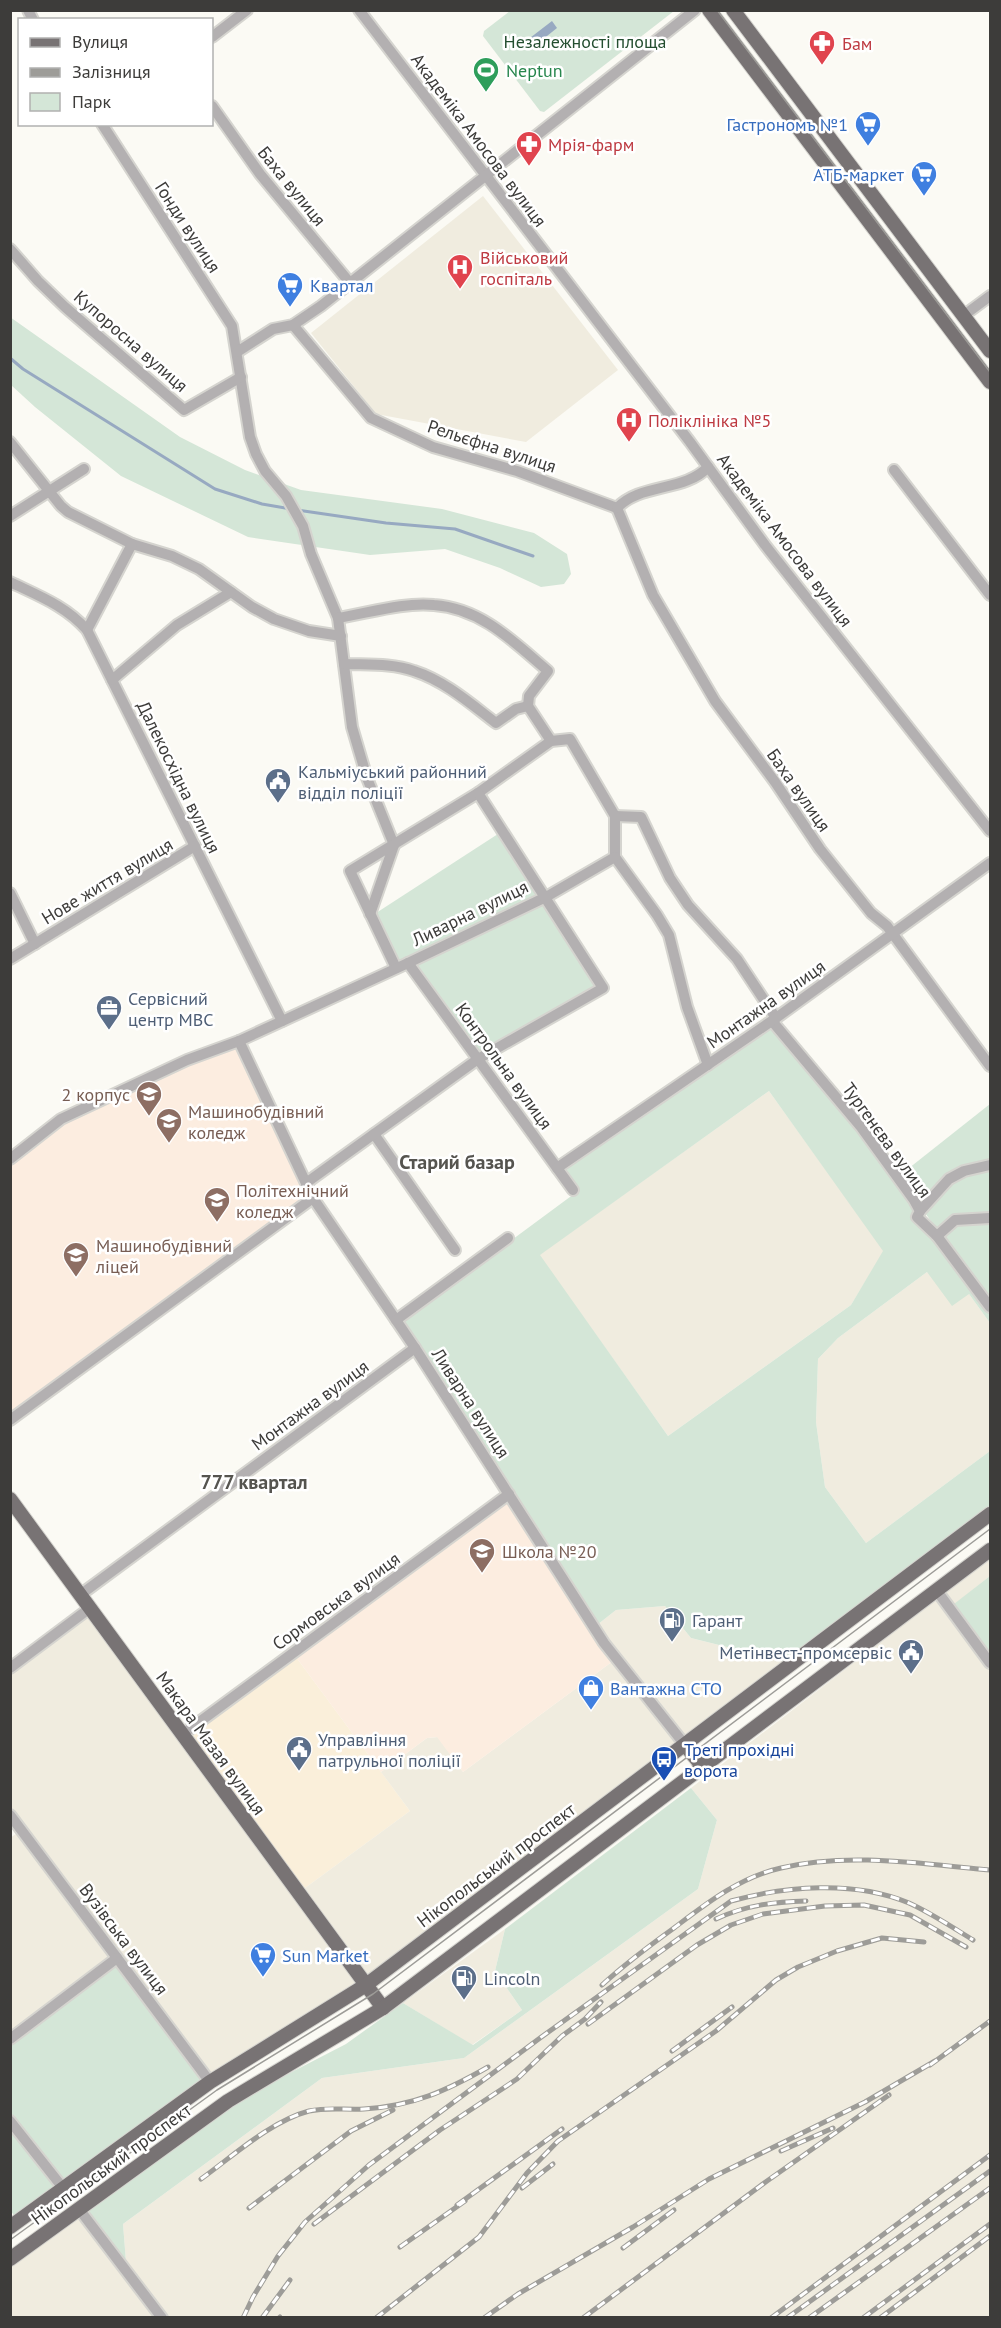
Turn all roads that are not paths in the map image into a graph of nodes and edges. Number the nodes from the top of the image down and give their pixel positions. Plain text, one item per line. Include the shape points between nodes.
1 (247, 10) edge
2 (359, 10) edge
3 (695, 10) edge
4 (709, 10) edge
5 (733, 10) edge
6 (213, 36) edge
7 (213, 107) edge
8 (103, 126) edge
9 (484, 176) junction
10 (10, 249) edge
11 (350, 283) junction
12 (990, 296) edge
13 (963, 316) junction
14 (293, 325) junction
15 (948, 327) junction
16 (990, 351) edge
17 (237, 352) junction
18 (241, 377) junction
19 (990, 382) edge
20 (10, 442) edge
21 (708, 467) junction
22 (84, 469) dead end
23 (894, 470) dead end
24 (49, 490) junction
25 (617, 508) junction
26 (10, 516) edge
27 (132, 544) junction
28 (10, 582) edge
29 (231, 591) junction
30 (990, 595) edge
31 (338, 618) junction
32 (87, 630) junction
33 (341, 636) junction
34 (344, 664) junction
35 (112, 680) junction
36 (528, 706) junction
37 (551, 741) junction
38 (478, 793) junction
39 (615, 816) junction
40 (990, 831) edge
41 (394, 845) junction
42 (195, 846) junction
43 (615, 856) junction
44 (990, 863) edge
45 (10, 893) edge
46 (546, 897) junction
47 (370, 914) junction
48 (893, 935) junction
49 (35, 944) junction
50 (10, 959) edge
51 (408, 963) junction
52 (396, 968) junction
53 (774, 1020) junction
54 (282, 1021) junction
55 (239, 1041) junction
56 (478, 1059) junction
57 (708, 1065) junction
58 (990, 1066) edge
59 (374, 1134) junction
60 (10, 1159) edge
61 (990, 1165) edge
62 (557, 1168) junction
63 (306, 1183) junction
64 (573, 1190) dead end
65 (313, 1198) junction
66 (920, 1211) junction
67 (990, 1218) edge
68 (937, 1236) junction
69 (508, 1238) dead end
70 (455, 1250) dead end
71 (990, 1307) edge
72 (396, 1320) junction
73 (415, 1348) junction
74 (10, 1420) edge
75 (509, 1494) junction
76 (10, 1499) edge
77 (990, 1514) edge
78 (990, 1550) edge
79 (937, 1591) junction
80 (80, 1595) junction
81 (90, 1608) junction
82 (990, 1663) edge
83 (10, 1668) edge
84 (183, 1734) junction
85 (685, 1745) junction
86 (702, 1767) junction
87 (10, 1815) edge
88 (117, 1958) junction
89 (366, 1985) junction
90 (383, 2008) junction
91 (10, 2039) edge
92 (210, 2082) junction
93 (10, 2121) edge
94 (63, 2188) junction
95 (79, 2209) junction
96 (10, 2227) edge
97 (10, 2259) edge
98 (162, 2318) edge

1 - 6 street
2 - 9 street, Академіка Амосова вулиця
3 - 9 street
4 - 15 main road
5 - 13 main road
7 - 11 street, Баха вулиця via 260,174
8 - 17 street, Гонди вулиця via 228,319
9 - 11 street
9 - 21 street, Академіка Амосова вулиця
10 - 18 street, Купоросна вулиця via 65,307 184,410
11 - 14 street
12 - 13 street
13 - 15 main road
13 - 16 main road
14 - 17 street via 273,329
14 - 25 street, Рельєфна вулиця via 371,418 433,447 517,471
15 - 19 main road
17 - 18 street
18 - 31 street via 256,454 303,526
20 - 24 street
21 - 25 street via 697,478 627,499
21 - 40 street, Академіка Амосова вулиця
22 - 24 street
23 - 30 street
24 - 26 street
24 - 27 street via 68,512
25 - 48 street, Баха вулиця via 653,595 715,701 820,849
27 - 29 street via 181,560
27 - 32 street
28 - 32 street, Далекосхідна вулиця via 59,605
29 - 33 street via 274,619 309,631
29 - 35 street via 177,625
31 - 33 street
31 - 36 street via 434,605 477,616 548,670 529,696
32 - 35 street, Далекосхідна вулиця
33 - 34 street
34 - 36 street via 412,670 457,693 496,723
34 - 41 street via 352,727
35 - 42 street, Далекосхідна вулиця
36 - 37 street
37 - 38 street
37 - 39 street via 570,739
38 - 41 street
38 - 46 street
39 - 43 street
39 - 53 street via 641,817 670,878 688,905 737,959
41 - 47 street
41 - 47 street via 350,872
42 - 49 street, Нове життя вулиця
42 - 54 street, Далекосхідна вулиця
43 - 46 street, Ливарна вулиця
43 - 57 street via 669,935 687,1007
44 - 48 street, Монтажна вулиця
45 - 49 street, Нове життя вулиця
46 - 51 street, Ливарна вулиця
46 - 56 street via 603,988
47 - 52 street
48 - 53 street, Монтажна вулиця
48 - 58 street, Баха вулиця
49 - 50 street, Нове життя вулиця
51 - 52 street, Ливарна вулиця
51 - 56 street, Контрольна вулиця
52 - 54 street, Ливарна вулиця
53 - 57 street, Монтажна вулиця
53 - 66 street, Тургенєва вулиця via 861,1127
54 - 55 street, Ливарна вулиця
55 - 60 street, Ливарна вулиця via 187,1060 61,1119
55 - 63 street, Ливарна вулиця
56 - 59 street
56 - 62 street, Контрольна вулиця
57 - 62 street, Монтажна вулиця
59 - 63 street
59 - 70 street
61 - 66 street via 949,1179
62 - 64 street, Контрольна вулиця
63 - 65 street, Ливарна вулиця
65 - 72 street, Ливарна вулиця
65 - 74 street
66 - 68 street, Тургенєва вулиця via 917,1217
67 - 68 street via 955,1220
68 - 71 street, Тургенєва вулиця
69 - 72 street
72 - 73 street, Ливарна вулиця
73 - 75 street, Ливарна вулиця
73 - 80 street, Монтажна вулиця
75 - 84 street, Сормовська вулиця
75 - 85 street, Ливарна вулиця via 604,1643
76 - 80 main road, Макара Мазая вулиця
77 - 85 main road, Нікопольський проспект
78 - 79 main road, Нікопольський проспект
79 - 82 street
79 - 86 main road, Нікопольський проспект
80 - 81 main road, Макара Мазая вулиця
81 - 83 street
81 - 84 main road, Макара Мазая вулиця
84 - 89 main road, Макара Мазая вулиця
85 - 86 main road, Ливарна вулиця
85 - 89 main road, Нікопольський проспект
86 - 90 main road, Нікопольський проспект
87 - 88 street, Вузівська вулиця
88 - 91 street
88 - 92 street, Вузівська вулиця
89 - 90 main road, Макара Мазая вулиця
89 - 92 main road, Нікопольський проспект
90 - 95 main road, Нікопольський проспект via 228,2101
92 - 94 main road, Нікопольський проспект
93 - 94 street
94 - 95 main road
94 - 96 main road, Нікопольський проспект
95 - 97 main road, Нікопольський проспект
95 - 98 street

